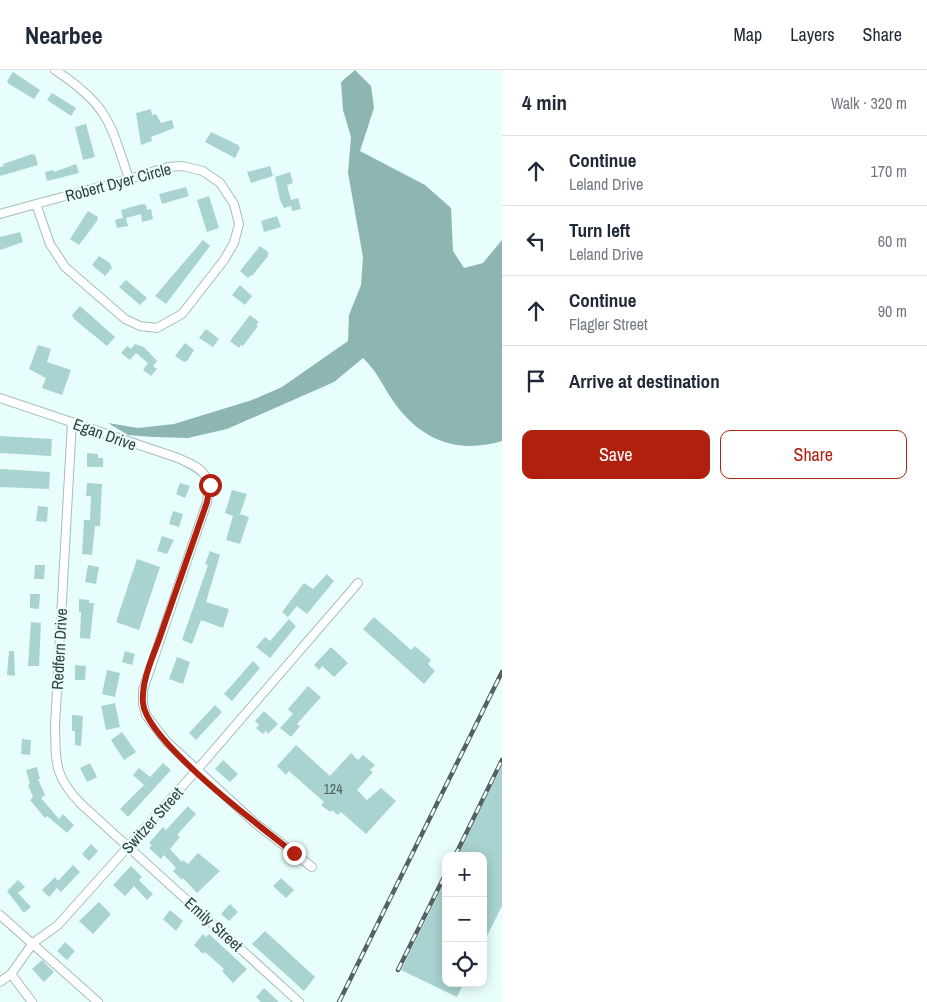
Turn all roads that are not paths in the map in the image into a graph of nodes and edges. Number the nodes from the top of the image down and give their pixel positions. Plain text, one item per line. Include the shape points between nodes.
1 (55, 70) edge
2 (128, 179) junction
3 (36, 204) junction
4 (0, 214) edge
5 (0, 398) edge
6 (72, 422) junction
7 (358, 583) dead end
8 (196, 771) junction
9 (128, 846) junction
10 (312, 867) dead end
11 (0, 916) edge
12 (33, 943) junction
13 (11, 974) junction
14 (0, 982) edge
15 (32, 1002) edge
16 (98, 1002) edge
17 (300, 1002) edge

1 - 2 street via 95,101 107,118
2 - 3 street, Robert Dyer Circle
2 - 3 street, Robert Dyer Circle via 168,168 197,169 215,178 225,189 238,217 236,236 224,260 182,314 158,328 140,326 125,319 65,267 50,244
3 - 4 street, Robert Dyer Circle
5 - 6 street, Egan Drive
6 - 8 street, Egan Drive via 178,458 197,467 206,475 210,485 207,502 147,674 143,697 146,715 154,728
6 - 9 street, Redfern Drive via 56,689 56,762 59,776 72,794
7 - 8 street, Switzer Street
8 - 9 street, Switzer Street
8 - 10 street
9 - 12 street, Switzer Street via 58,925
9 - 17 street, Emily Street
11 - 12 street
12 - 13 street, Switzer Street
12 - 16 street
13 - 14 street, Switzer Street
13 - 15 street

